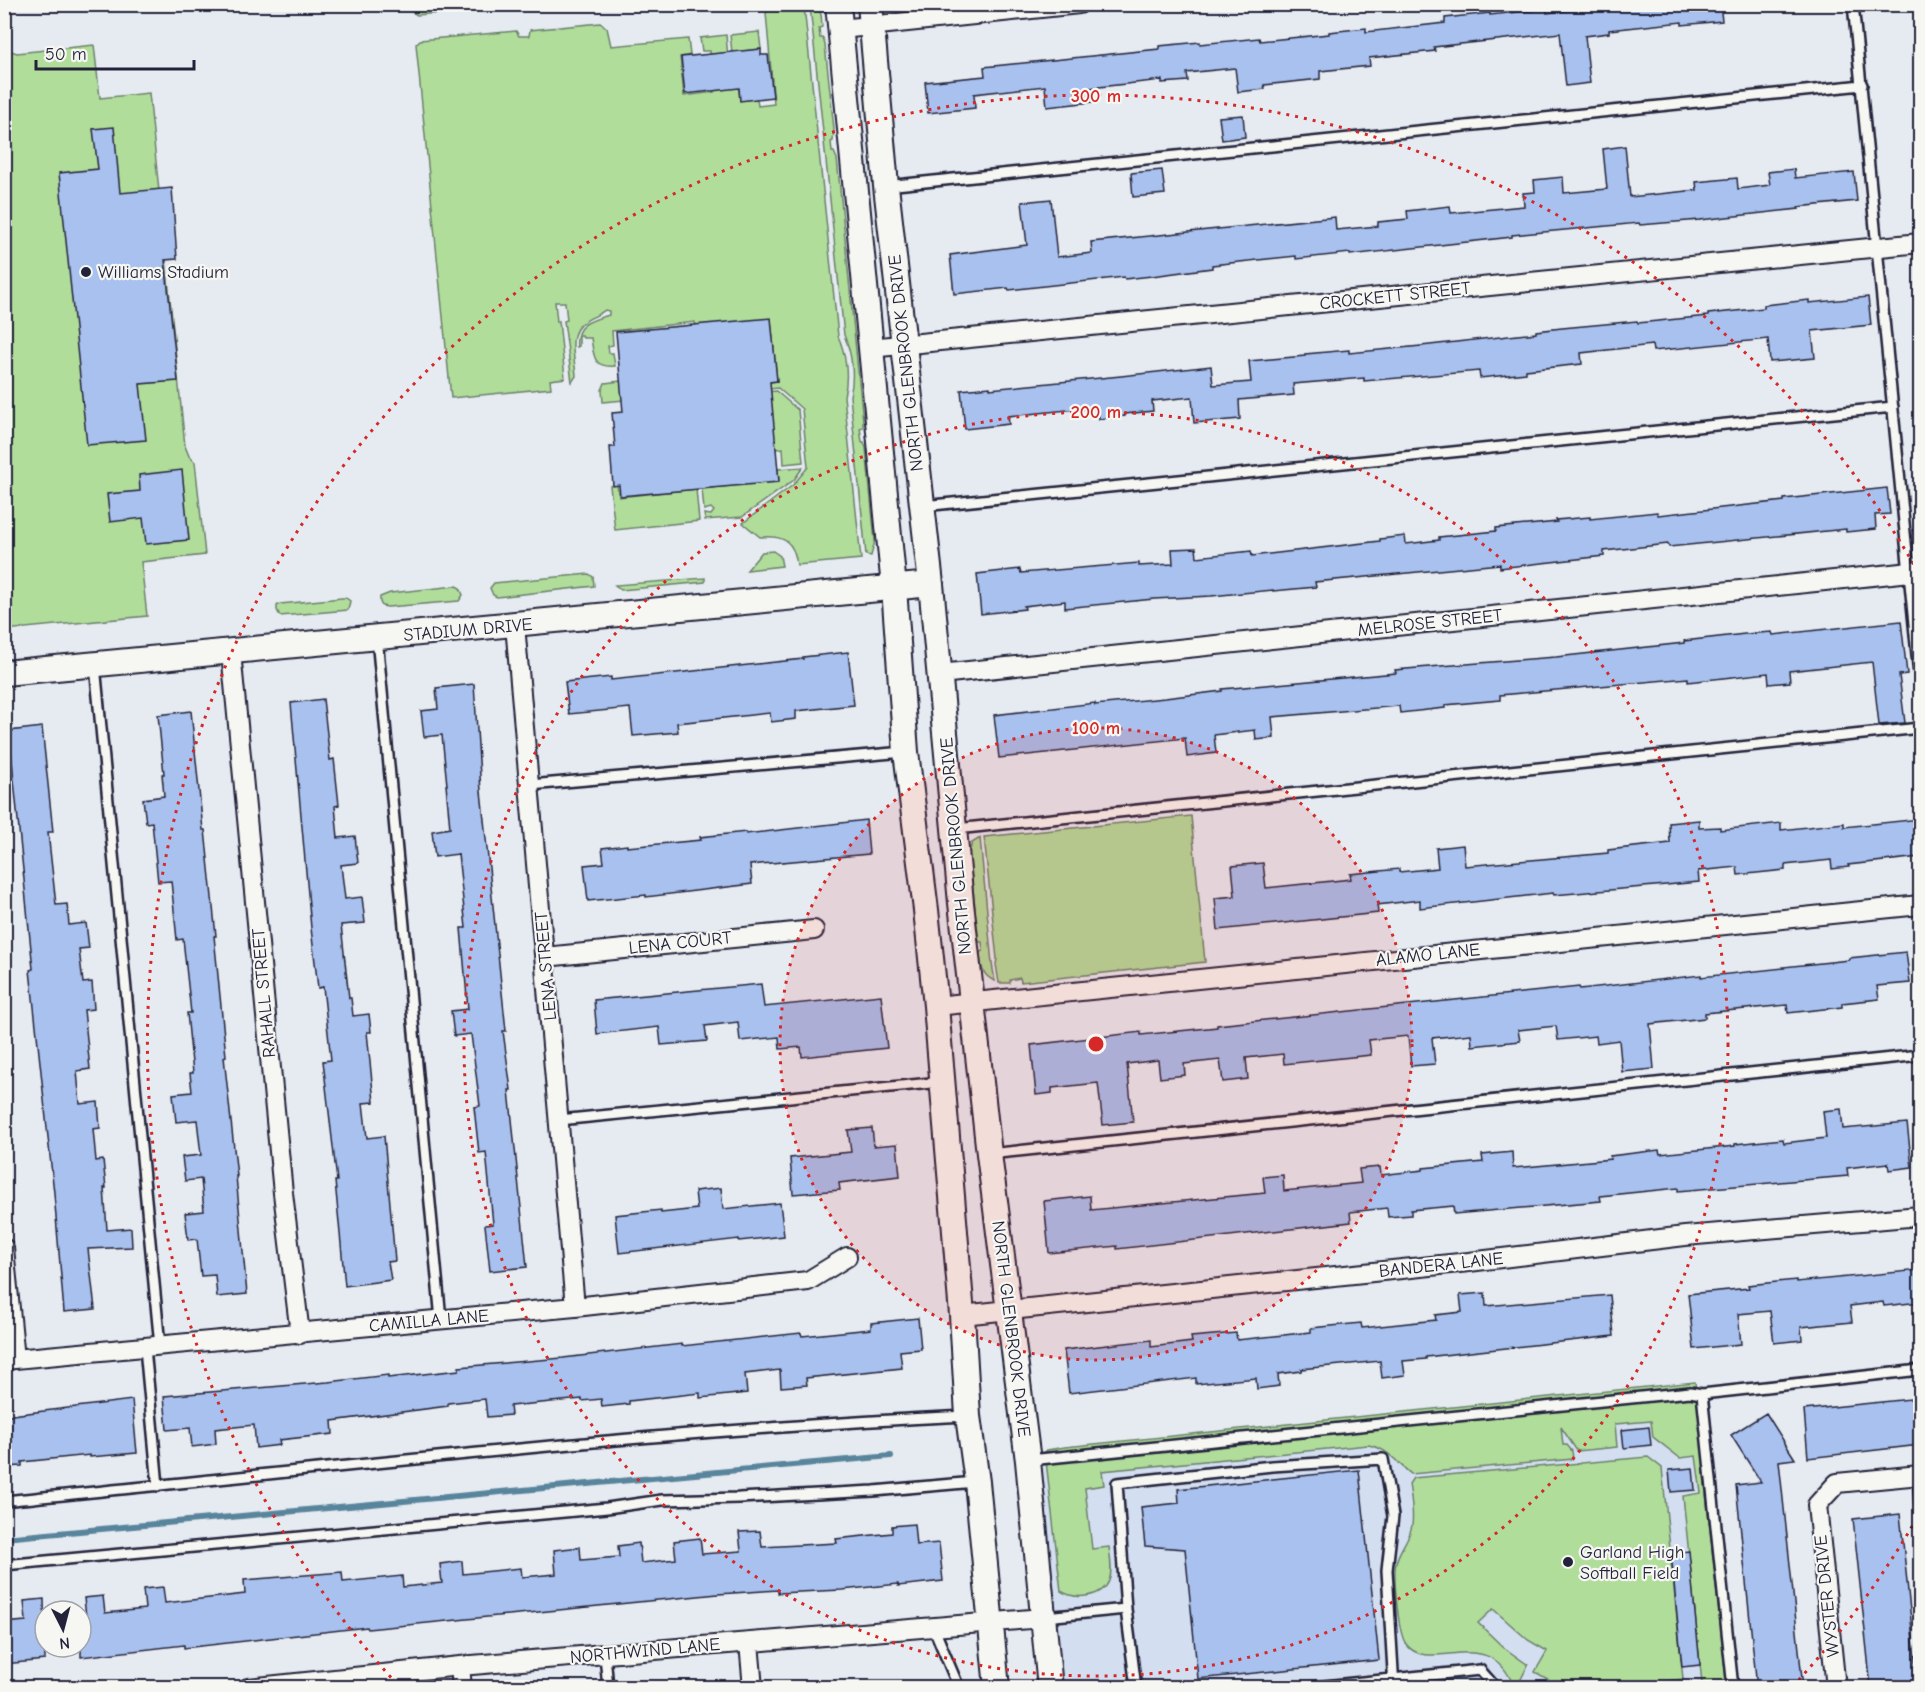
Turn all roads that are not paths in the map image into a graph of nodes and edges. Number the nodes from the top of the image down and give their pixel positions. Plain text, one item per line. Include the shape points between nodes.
1 (838, 4) edge
2 (1079, 4) edge
3 (1853, 4) edge
4 (872, 15) edge
5 (841, 29) junction
6 (1862, 85) junction
7 (886, 186) junction
8 (1920, 243) edge
9 (1878, 248) junction
10 (904, 345) junction
11 (870, 348) junction
12 (1893, 407) junction
13 (922, 506) junction
14 (1915, 572) edge
15 (931, 584) junction
16 (894, 588) junction
17 (515, 625) junction
18 (377, 638) junction
19 (231, 652) junction
20 (95, 664) junction
21 (4, 673) edge
22 (940, 674) junction
23 (1920, 685) edge
24 (1920, 728) edge
25 (906, 752) junction
26 (530, 785) junction
27 (954, 830) junction
28 (1920, 905) edge
29 (814, 930) dead end
30 (545, 957) junction
31 (972, 1003) junction
32 (936, 1006) junction
33 (1920, 1055) edge
34 (941, 1082) junction
35 (559, 1120) junction
36 (989, 1154) junction
37 (1920, 1216) edge
38 (4, 1248) edge
39 (847, 1257) dead end
40 (575, 1307) junction
41 (1009, 1309) junction
42 (962, 1315) junction
43 (441, 1320) junction
44 (300, 1334) junction
45 (152, 1347) junction
46 (10, 1360) edge
47 (1920, 1370) edge
48 (1702, 1394) junction
49 (968, 1416) junction
50 (1028, 1461) junction
51 (1919, 1476) edge
52 (977, 1482) junction
53 (158, 1486) junction
54 (4, 1501) edge
55 (1920, 1503) edge
56 (4, 1565) edge
57 (1126, 1609) junction
58 (1043, 1618) junction
59 (990, 1621) junction
60 (933, 1626) junction
61 (749, 1643) junction
62 (605, 1654) junction
63 (460, 1666) junction
64 (1394, 1683) edge
65 (319, 1684) edge
66 (248, 1688) edge
67 (462, 1688) edge
68 (608, 1688) edge
69 (753, 1688) edge
70 (959, 1688) edge
71 (997, 1688) edge
72 (1050, 1688) edge
73 (1136, 1688) edge
74 (1304, 1688) edge
75 (1496, 1688) edge
76 (1732, 1688) edge
77 (1836, 1688) edge

1 - 5 main road, NORTH GLENBROOK DRIVE
2 - 4 street
3 - 6 lane
4 - 5 street
4 - 7 main road, NORTH GLENBROOK DRIVE
5 - 11 main road, NORTH GLENBROOK DRIVE
6 - 7 lane
6 - 9 lane
7 - 10 main road, NORTH GLENBROOK DRIVE
8 - 9 street, CROCKETT STREET
9 - 10 street, CROCKETT STREET
9 - 12 lane
10 - 11 street, CROCKETT STREET
10 - 13 main road, NORTH GLENBROOK DRIVE
11 - 16 main road, NORTH GLENBROOK DRIVE
12 - 13 lane
12 - 14 lane
13 - 15 main road, NORTH GLENBROOK DRIVE
14 - 22 street, MELROSE STREET
14 - 23 lane
15 - 16 main road, STADIUM DRIVE
15 - 22 main road, NORTH GLENBROOK DRIVE
16 - 17 main road, STADIUM DRIVE
16 - 25 main road, NORTH GLENBROOK DRIVE
17 - 18 main road, STADIUM DRIVE
17 - 26 street, LENA STREET
18 - 19 main road, STADIUM DRIVE
18 - 43 lane
19 - 20 main road, STADIUM DRIVE
19 - 44 street, RAHALL STREET
20 - 21 main road, STADIUM DRIVE
20 - 45 lane
22 - 27 main road, NORTH GLENBROOK DRIVE
24 - 27 lane
25 - 26 lane
25 - 32 main road, NORTH GLENBROOK DRIVE
26 - 30 street, LENA STREET
27 - 31 main road, NORTH GLENBROOK DRIVE
28 - 31 street, ALAMO LANE
29 - 30 street, LENA COURT
30 - 35 street, LENA STREET
31 - 32 street, ALAMO LANE
31 - 36 main road, NORTH GLENBROOK DRIVE
32 - 34 main road, NORTH GLENBROOK DRIVE
33 - 36 lane
34 - 35 lane
34 - 42 main road, NORTH GLENBROOK DRIVE
35 - 40 street, LENA STREET
36 - 41 main road, NORTH GLENBROOK DRIVE
37 - 41 street, BANDERA LANE via 1685,1236
38 - 46 street
39 - 40 street, CAMILLA LANE via 808,1281
40 - 43 street, CAMILLA LANE
41 - 42 street, BANDERA LANE
41 - 50 main road, NORTH GLENBROOK DRIVE
42 - 49 main road, NORTH GLENBROOK DRIVE
43 - 44 street, CAMILLA LANE
44 - 45 street, CAMILLA LANE
45 - 46 street, CAMILLA LANE
45 - 53 lane
47 - 48 lane
48 - 50 lane via 1690,1392
48 - 76 lane
49 - 52 main road, NORTH GLENBROOK DRIVE
49 - 53 lane via 594,1443
50 - 58 main road, NORTH GLENBROOK DRIVE
51 - 55 lane
51 - 77 street, WYSTER DRIVE via 1837,1483 1817,1505
52 - 56 lane via 874,1491 663,1500
52 - 59 main road, NORTH GLENBROOK DRIVE
53 - 54 lane
57 - 58 lane
57 - 64 lane via 1117,1483 1272,1466 1383,1459 1393,1516 1386,1570
57 - 73 lane
58 - 59 street, NORTHWIND LANE
58 - 72 main road, NORTH GLENBROOK DRIVE
59 - 60 street, NORTHWIND LANE
59 - 71 main road, NORTH GLENBROOK DRIVE
60 - 61 street, NORTHWIND LANE
60 - 70 lane
61 - 62 street, NORTHWIND LANE
61 - 69 street
62 - 63 street, NORTHWIND LANE
62 - 68 lane
63 - 65 street, NORTHWIND LANE
63 - 67 street
64 - 74 lane
64 - 75 lane via 1480,1670
65 - 66 street, NORTHWIND LANE

